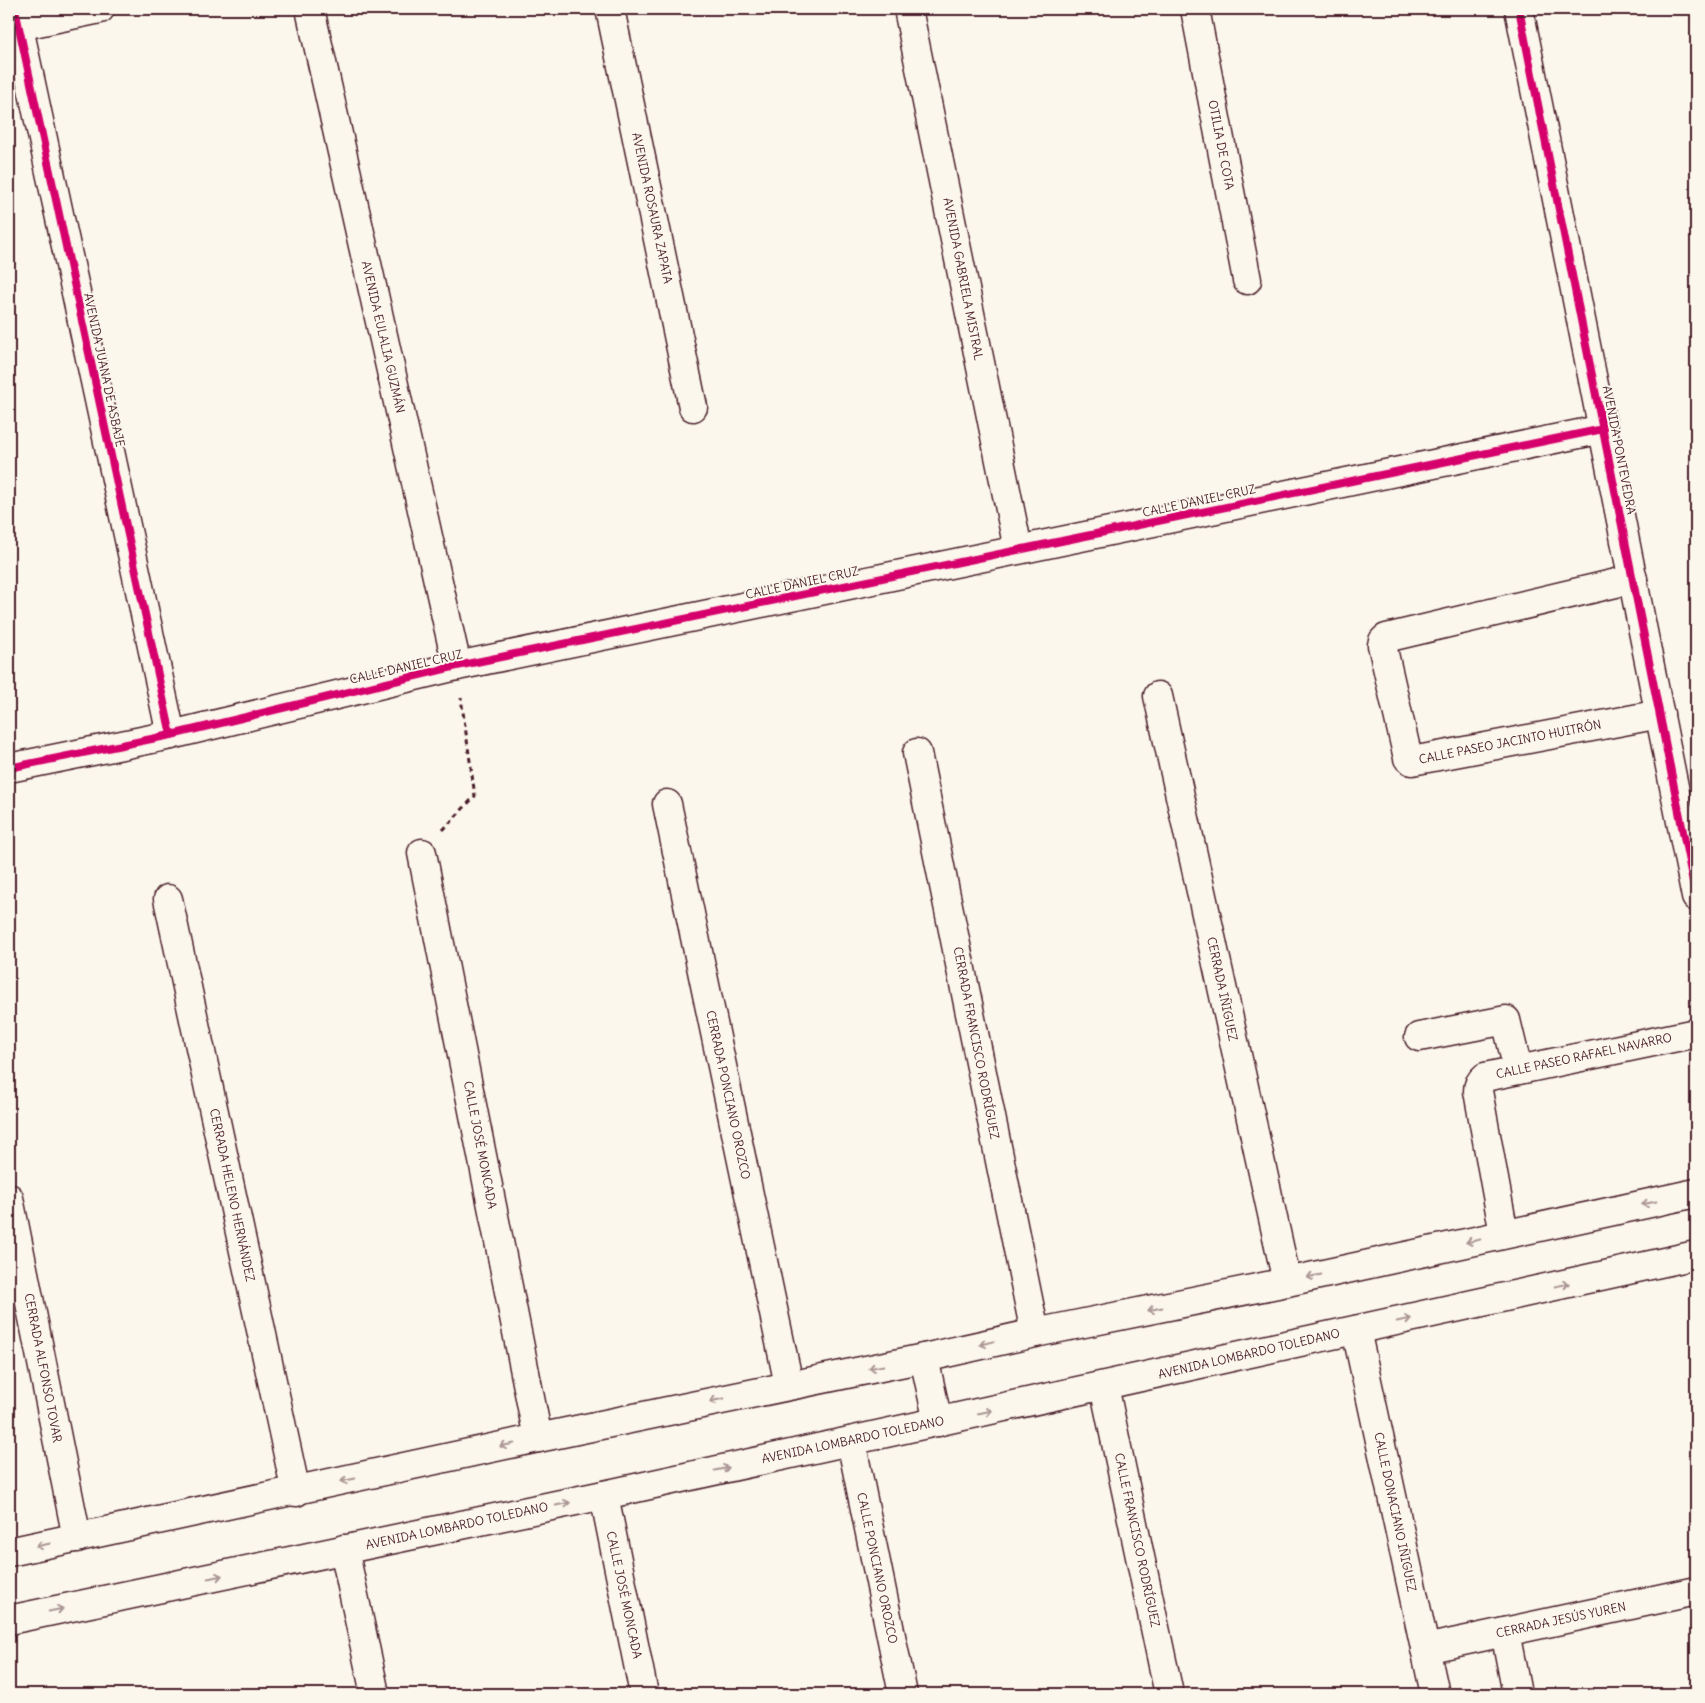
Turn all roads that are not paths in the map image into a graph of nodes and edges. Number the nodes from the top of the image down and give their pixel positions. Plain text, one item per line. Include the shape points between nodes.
1 (100, 9) edge
2 (310, 9) edge
3 (610, 9) edge
4 (908, 9) edge
5 (1194, 9) edge
6 (1519, 9) edge
7 (14, 21) edge
8 (1247, 280) dead end
9 (693, 407) dead end
10 (1603, 429) junction
11 (1018, 550) junction
12 (1633, 580) junction
13 (457, 666) junction
14 (1158, 696) dead end
15 (1660, 714) junction
16 (171, 735) junction
17 (917, 753) dead end
18 (9, 768) edge
19 (667, 804) dead end
20 (422, 853) road end
21 (1696, 897) edge
22 (168, 899) dead end
23 (1696, 1033) edge
24 (1420, 1037) dead end
25 (1518, 1070) junction
26 (1696, 1193) edge
27 (9, 1198) edge
28 (1504, 1234) junction
29 (1696, 1255) edge
30 (1287, 1282) junction
31 (1356, 1330) junction
32 (1035, 1333) junction
33 (924, 1358) junction
34 (789, 1385) junction
35 (1104, 1386) junction
36 (938, 1422) junction
37 (538, 1438) junction
38 (851, 1441) junction
39 (296, 1492) junction
40 (604, 1495) junction
41 (77, 1538) junction
42 (344, 1549) junction
43 (9, 1552) edge
44 (1696, 1590) edge
45 (9, 1620) edge
46 (1505, 1632) junction
47 (1425, 1649) junction
48 (375, 1694) edge
49 (644, 1694) edge
50 (904, 1694) edge
51 (1169, 1694) edge
52 (1435, 1694) edge
53 (1517, 1694) edge

1 - 7 street
2 - 13 street, AVENIDA EULALIA GUZMÁN
3 - 9 street, AVENIDA ROSAURA ZAPATA
4 - 11 street, AVENIDA GABRIELA MISTRAL
5 - 8 street, OTILIA DE COTA
6 - 10 street, AVENIDA PONTEVEDRA
7 - 16 street, AVENIDA JUANA DE ASBAJE
10 - 11 street, CALLE DANIEL CRUZ
10 - 12 street, AVENIDA PONTEVEDRA
11 - 13 street, CALLE DANIEL CRUZ
12 - 15 street, AVENIDA PONTEVEDRA
12 - 15 street, CALLE PASEO JACINTO HUITRÓN via 1386,638 1382,645 1408,758 1412,761
13 - 16 street, CALLE DANIEL CRUZ
14 - 30 street, CERRADA IÑIGUEZ
15 - 21 street, AVENIDA PONTEVEDRA
16 - 18 street, CALLE DANIEL CRUZ
17 - 32 street, CERRADA FRANCISCO RODRÍGUEZ
19 - 34 street, CERRADA PONCIANO OROZCO
20 - 37 street, CALLE JOSÉ MONCADA
22 - 39 street, CERRADA HELENO HERNÁNDEZ
23 - 25 street, CALLE PASEO RAFAEL NAVARRO
24 - 25 street via 1506,1020
25 - 28 street, CALLE PASEO RAFAEL NAVARRO via 1485,1077 1478,1086
26 -> 28 street
27 - 41 street, CERRADA ALFONSO TOVAR
28 -> 30 street
31 -> 29 street, AVENIDA LOMBARDO TOLEDANO
30 -> 32 street
31 - 35 street, AVENIDA LOMBARDO TOLEDANO
31 - 47 street, CALLE DONACIANO IÑIGUEZ
32 -> 33 street
33 -> 34 street
33 - 36 street
34 -> 37 street
36 -> 35 street, AVENIDA LOMBARDO TOLEDANO
35 - 51 street, CALLE FRANCISCO RODRÍGUEZ
36 - 38 street, AVENIDA LOMBARDO TOLEDANO
37 -> 39 street
40 -> 38 street, AVENIDA LOMBARDO TOLEDANO
38 - 50 street, CALLE PONCIANO OROZCO
39 - 41 street
42 -> 40 street, AVENIDA LOMBARDO TOLEDANO
40 - 49 street, CALLE JOSÉ MONCADA
41 -> 43 street
45 -> 42 street, AVENIDA LOMBARDO TOLEDANO
42 - 48 street
44 - 46 street, CERRADA JESÚS YUREN
46 - 47 street, CERRADA JESÚS YUREN
46 - 53 street
47 - 52 street, CALLE DONACIANO IÑIGUEZ

